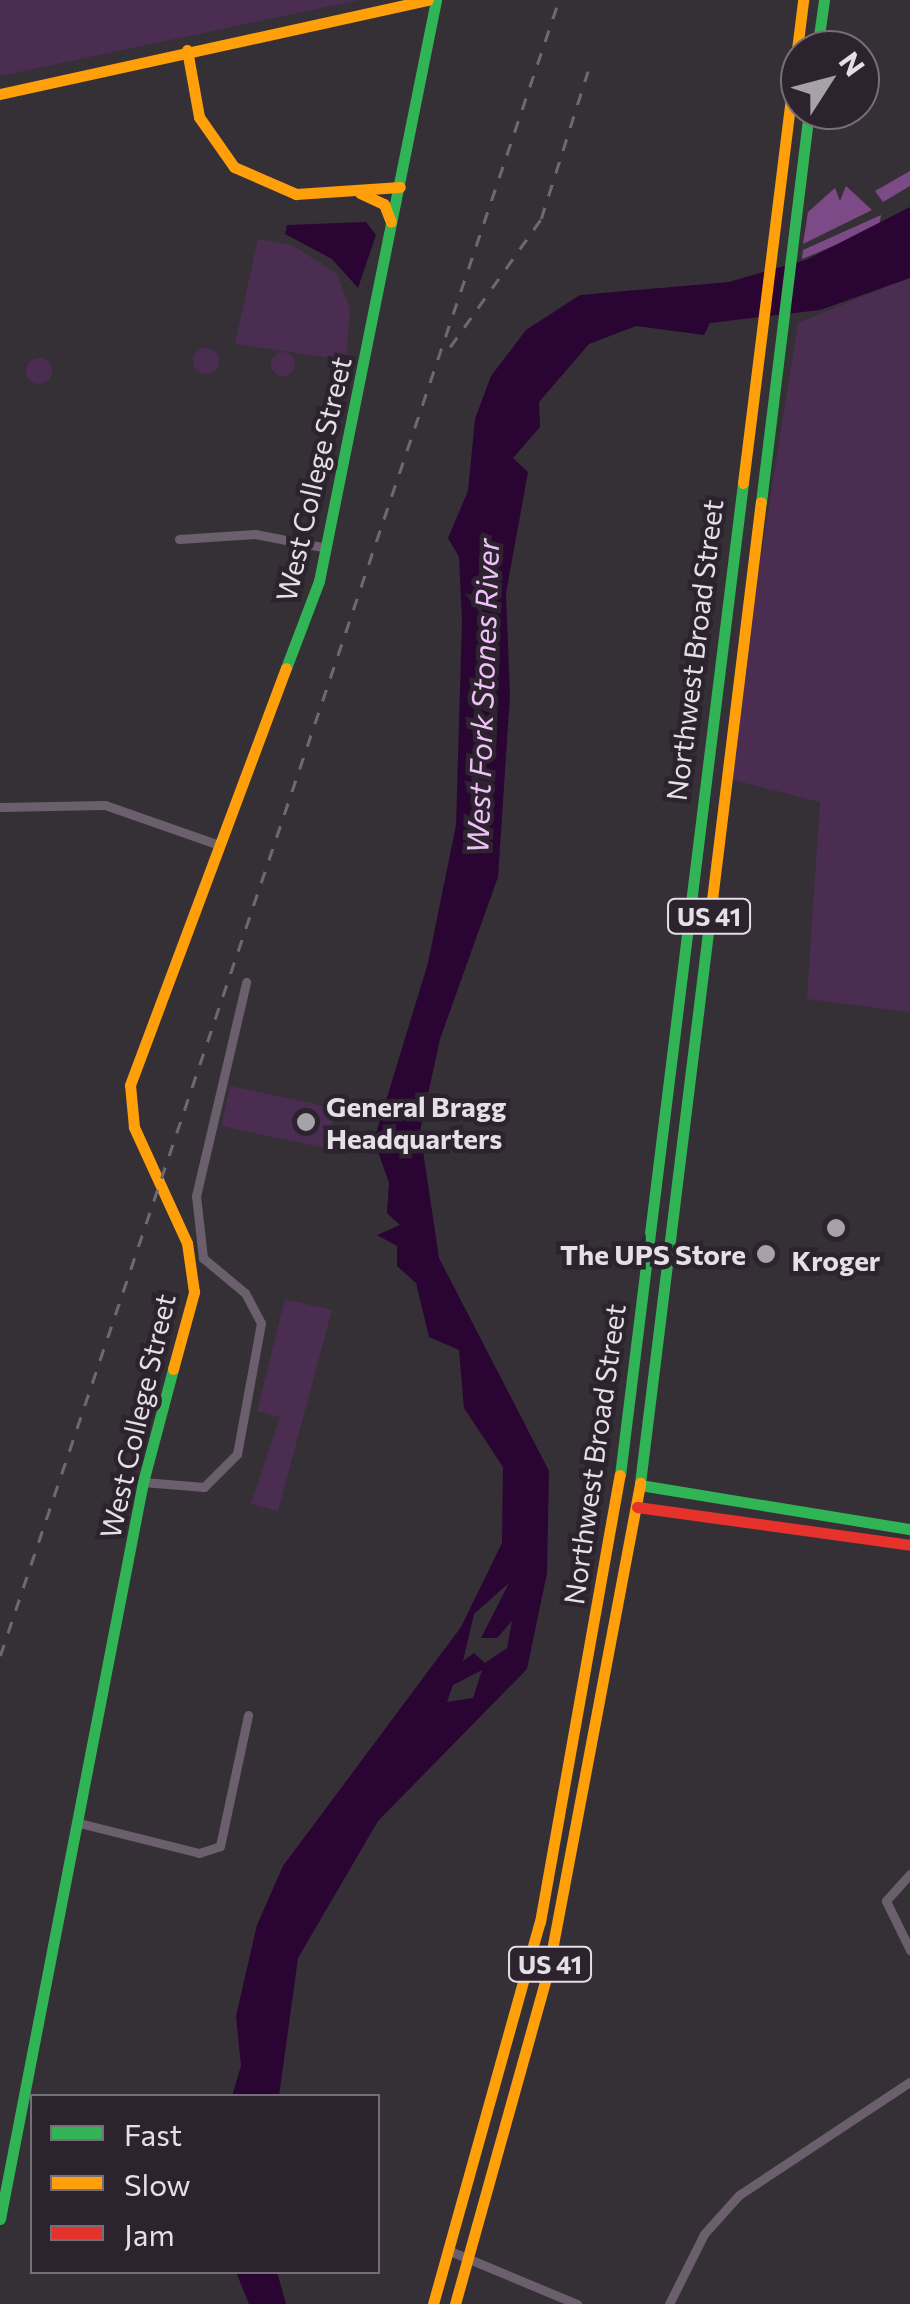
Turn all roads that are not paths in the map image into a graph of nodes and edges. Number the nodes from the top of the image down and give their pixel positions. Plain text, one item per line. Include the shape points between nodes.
1 (428, 0) edge
2 (436, 0) edge
3 (804, 0) edge
4 (824, 0) edge
5 (820, 30) edge
6 (187, 50) junction
7 (0, 94) edge
8 (806, 130) edge
9 (400, 187) junction
10 (351, 191) junction
11 (392, 226) junction
12 (180, 539) dead end
13 (328, 548) junction
14 (719, 658) junction
15 (740, 662) junction
16 (704, 776) junction
17 (726, 778) junction
18 (0, 807) edge
19 (219, 846) junction
20 (246, 982) dead end
21 (669, 1068) junction
22 (690, 1070) junction
23 (656, 1176) junction
24 (677, 1180) junction
25 (646, 1258) junction
26 (667, 1262) junction
27 (143, 1482) junction
28 (640, 1485) junction
29 (618, 1494) junction
30 (638, 1508) junction
31 (910, 1529) edge
32 (910, 1545) edge
33 (248, 1715) dead end
34 (572, 1762) junction
35 (592, 1766) junction
36 (79, 1823) junction
37 (910, 1874) edge
38 (540, 1922) junction
39 (558, 1926) junction
40 (910, 1950) edge
41 (910, 2082) edge
42 (492, 2104) junction
43 (514, 2108) junction
44 (476, 2162) junction
45 (496, 2169) junction
46 (0, 2219) edge
47 (450, 2252) junction
48 (471, 2258) junction
49 (433, 2304) edge
50 (455, 2304) edge
51 (577, 2304) edge
52 (669, 2304) edge

1 - 6 main road
2 - 9 main road, West College Street
3 - 14 main road, Northwest Broad Street / US 41
4 - 5 main road
6 - 7 main road
6 - 10 main road via 199,117 234,167 296,194
8 - 15 main road, Northwest Broad Street / US 41
9 - 10 main road
9 - 11 main road, West College Street
10 - 11 main road via 384,204
11 - 13 main road, West College Street
12 - 13 street via 256,534
13 - 19 main road, West College Street
14 - 15 main road
14 - 16 main road, Northwest Broad Street / US 41
15 - 17 main road, Northwest Broad Street / US 41
16 - 17 main road
16 - 21 main road, Northwest Broad Street / US 41
17 - 22 main road, Northwest Broad Street / US 41
18 - 19 street via 105,805
19 - 27 main road, West College Street via 130,1084 134,1127 187,1243 194,1292
20 - 27 street via 196,1196 204,1258 245,1293 260,1322 238,1454 204,1487
21 - 22 main road
21 - 23 main road, Northwest Broad Street / US 41
22 - 24 main road, Northwest Broad Street / US 41
23 - 24 main road
23 - 25 main road, Northwest Broad Street / US 41
24 - 26 main road, Northwest Broad Street / US 41
25 - 26 main road
25 - 29 main road, Northwest Broad Street / US 41
26 - 28 main road, Northwest Broad Street / US 41
27 - 36 main road, West College Street
28 - 29 main road
28 - 30 main road, Northwest Broad Street / US 41
28 - 31 main road
29 - 30 main road
29 - 34 main road, Northwest Broad Street / US 41
30 - 32 main road
30 - 35 main road, Northwest Broad Street / US 41
33 - 36 street via 220,1846 199,1853
34 - 35 main road
34 - 38 main road, Northwest Broad Street / US 41
35 - 39 main road, Northwest Broad Street / US 41
36 - 46 main road, West College Street
37 - 40 street via 886,1901
38 - 39 main road
38 - 42 main road, Northwest Broad Street / US 41
39 - 43 main road, Northwest Broad Street / US 41
41 - 52 street via 739,2195 704,2234
42 - 43 main road
42 - 44 main road, Northwest Broad Street / US 41
43 - 45 main road, Northwest Broad Street / US 41
44 - 45 main road
44 - 47 main road, Northwest Broad Street / US 41
45 - 48 main road, Northwest Broad Street / US 41
47 - 48 street
47 - 49 main road, Northwest Broad Street / US 41
48 - 50 main road, Northwest Broad Street / US 41
48 - 51 street

